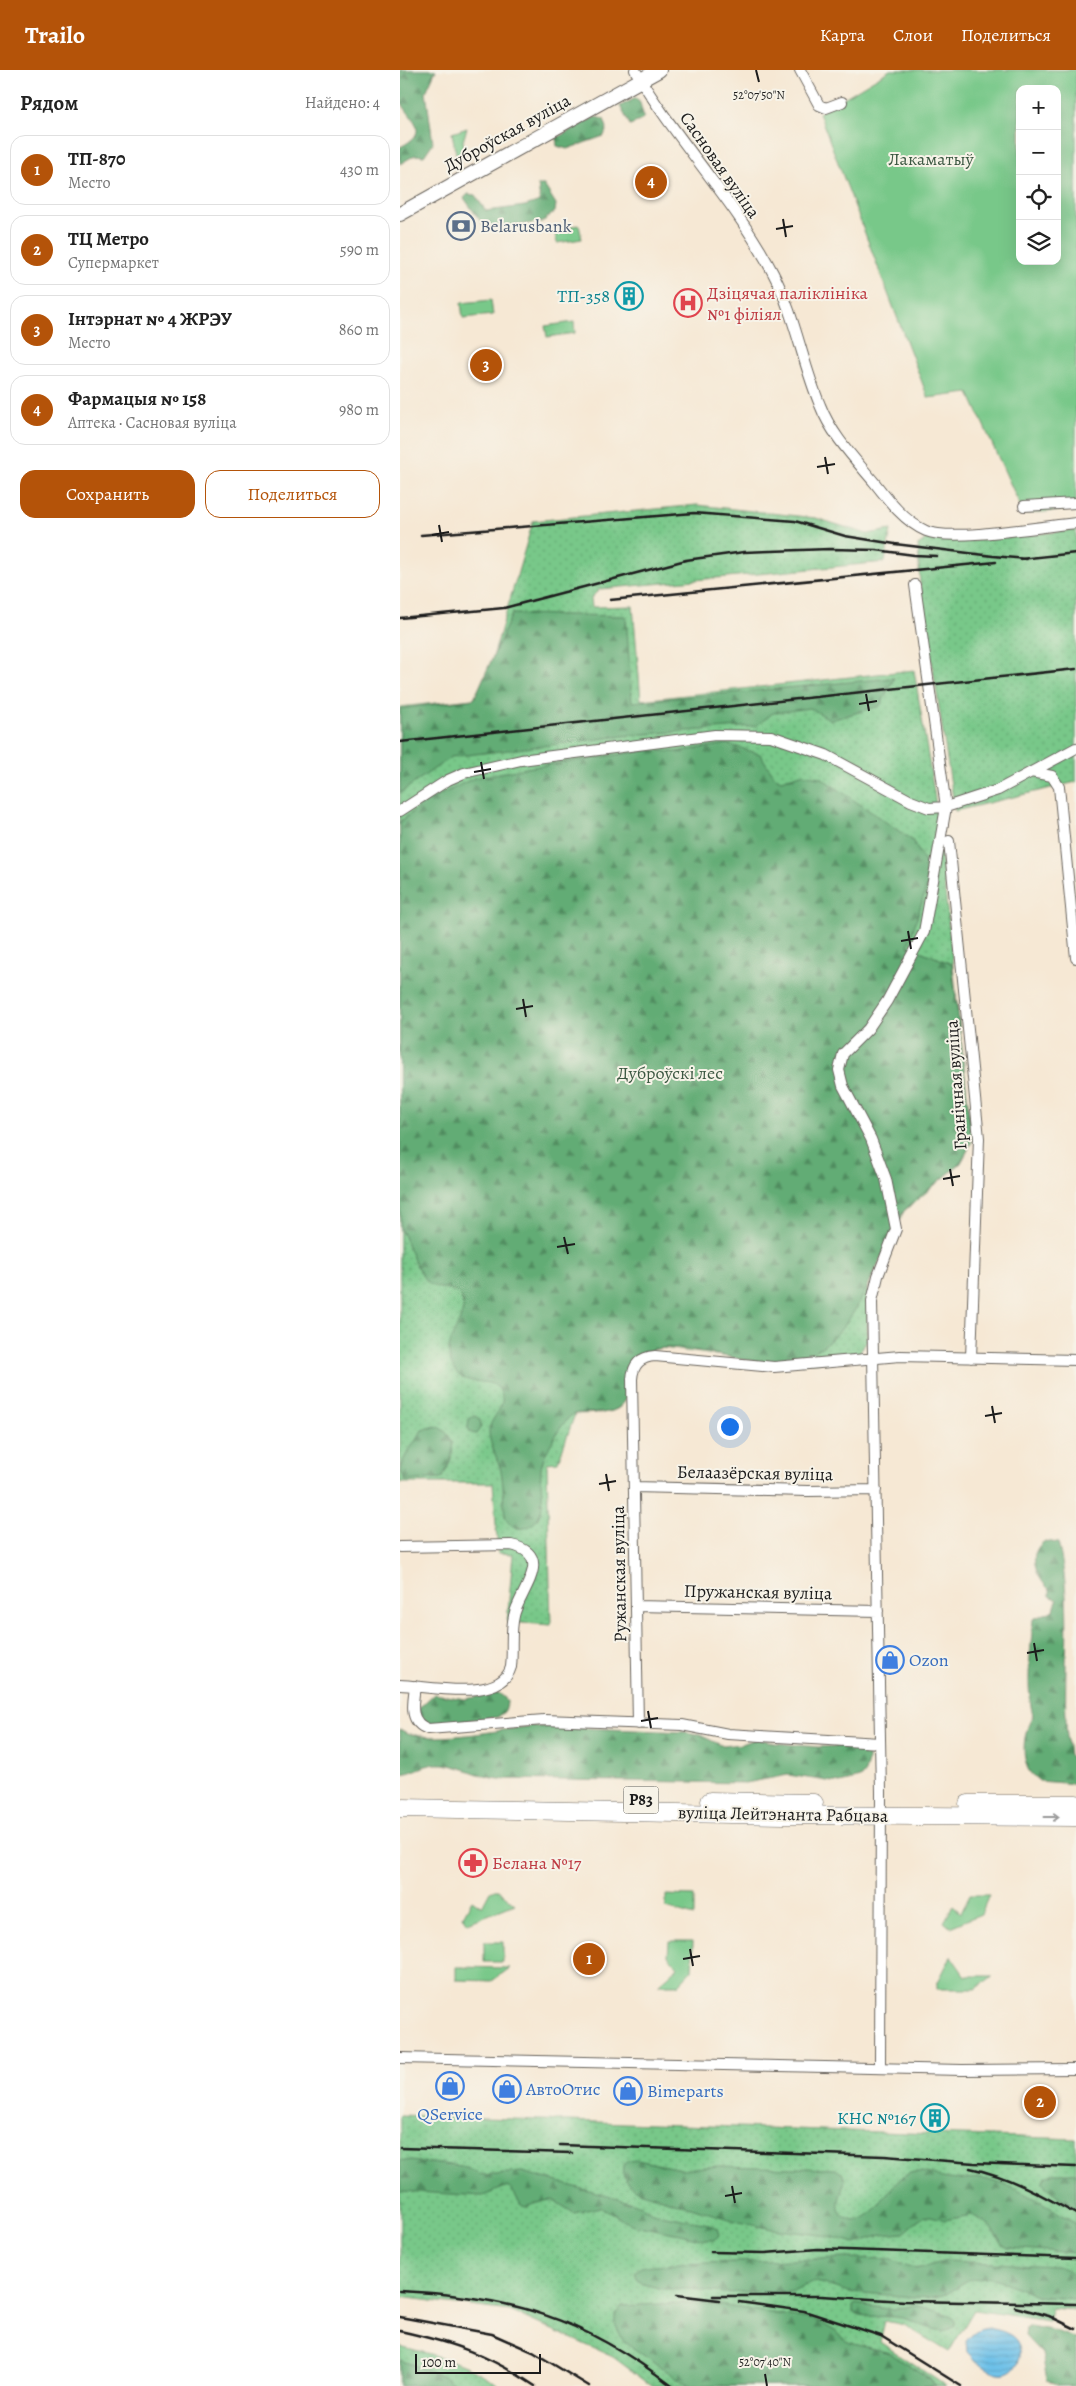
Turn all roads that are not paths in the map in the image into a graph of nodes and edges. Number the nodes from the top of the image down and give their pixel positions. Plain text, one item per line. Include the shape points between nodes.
1 (659, 70) edge
2 (800, 70) edge
3 (638, 75) edge
4 (842, 102) dead end
5 (400, 214) edge
6 (1076, 503) edge
7 (1024, 506) dead end
8 (1076, 523) edge
9 (915, 585) dead end
10 (1076, 748) edge
11 (1031, 772) junction
12 (946, 807) junction
13 (400, 811) edge
14 (949, 841) dead end
15 (1076, 958) edge
16 (873, 1358) junction
17 (971, 1358) junction
18 (1076, 1360) edge
19 (634, 1487) junction
20 (876, 1490) junction
21 (400, 1547) edge
22 (636, 1606) junction
23 (878, 1611) junction
24 (400, 1685) edge
25 (415, 1686) junction
26 (638, 1724) junction
27 (880, 1743) junction
28 (400, 1796) edge
29 (1076, 1804) edge
30 (400, 1808) edge
31 (881, 1810) junction
32 (1076, 1817) edge
33 (400, 2058) edge
34 (880, 2068) junction
35 (1076, 2069) edge

1 - 3 main road, Дуброўская вуліца
2 - 4 street via 819,105 826,108
3 - 5 main road, Дуброўская вуліца
3 - 8 street, Сасновая вуліца via 738,216 773,274 820,406 832,430 886,498 915,526 928,532 977,534
6 - 7 street
9 - 12 street
10 - 11 street
11 - 12 street via 998,790
11 - 15 street via 1052,776 1059,787
12 - 13 street via 929,808 911,802 826,755 772,736 714,735 521,760 464,773
12 - 16 street via 924,932 888,1002 843,1054 839,1070 843,1086 871,1139 886,1179 896,1229 872,1301
14 - 17 street, Гранічная вуліца via 979,1138
16 - 17 street
16 - 19 street, Ружанская вуліца via 774,1367 655,1356 644,1358 632,1373
16 - 20 street
17 - 18 street
19 - 20 street, Белаазёрская вуліца
19 - 22 street, Ружанская вуліца
20 - 23 street
21 - 25 street via 511,1545 530,1556 533,1571 513,1617 512,1660 506,1678 490,1688 475,1690
22 - 23 street, Пружанская вуліца
22 - 26 street, Ружанская вуліца
23 - 27 street
24 - 25 street
25 - 26 street via 413,1714 416,1722 428,1729 544,1720
26 - 27 street via 693,1726 728,1734
27 - 31 street
28 - 31 highway, вуліца Лейтэнанта Рабцава / Р83
29 - 31 highway, вуліца Лейтэнанта Рабцава / Р83
30 - 31 highway, вуліца Лейтэнанта Рабцава / Р83
31 -> 32 highway, вуліца Лейтэнанта Рабцава / Р83
31 - 34 street
33 - 34 street
34 - 35 street

